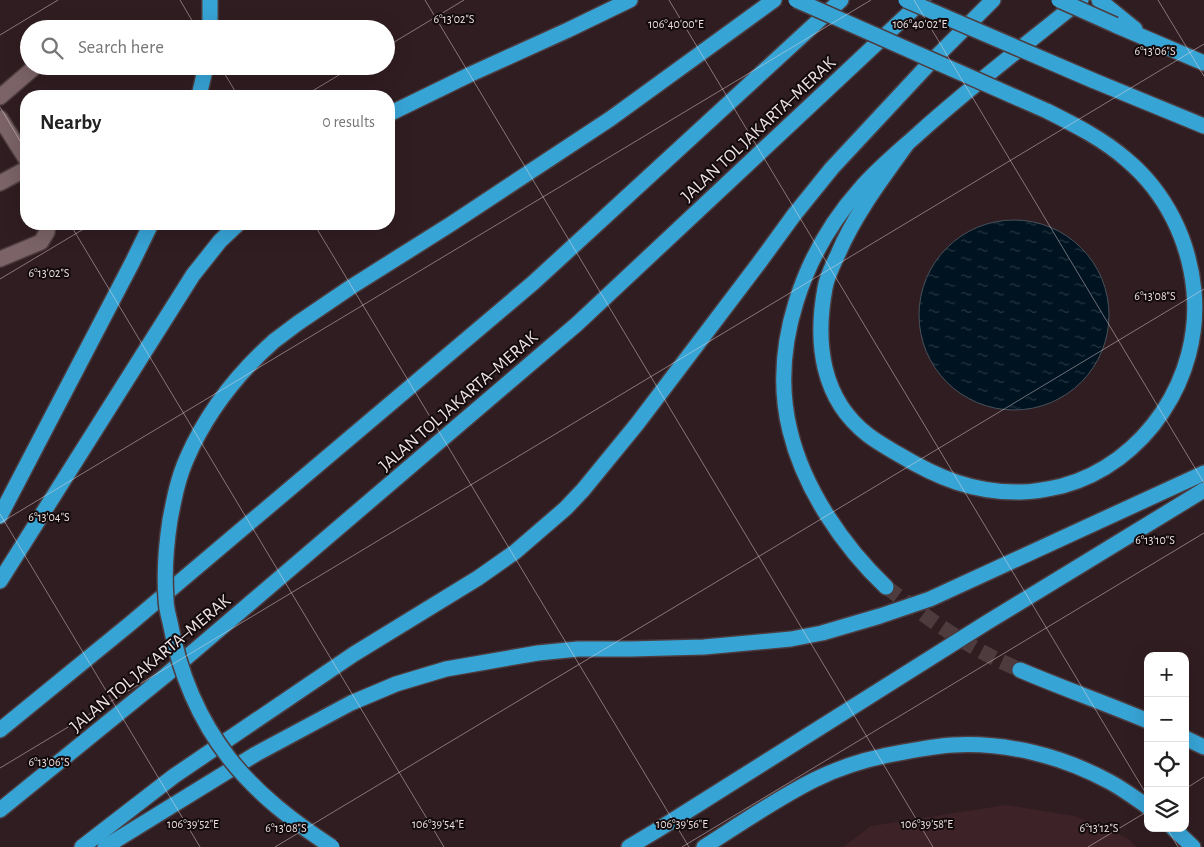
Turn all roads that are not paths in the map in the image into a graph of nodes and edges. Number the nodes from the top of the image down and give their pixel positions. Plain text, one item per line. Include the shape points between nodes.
1 (210, 0) edge
2 (630, 0) edge
3 (774, 0) edge
4 (796, 0) edge
5 (841, 0) edge
6 (906, 0) edge
7 (923, 0) edge
8 (994, 0) edge
9 (1058, 0) edge
10 (1081, 0) edge
11 (1099, 0) edge
12 (210, 20) edge
13 (1152, 42) junction
14 (1204, 63) edge
15 (26, 75) edge
16 (204, 75) edge
17 (200, 90) edge
18 (0, 97) edge
19 (395, 111) edge
20 (0, 118) edge
21 (1204, 126) edge
22 (907, 144) junction
23 (20, 150) edge
24 (20, 172) edge
25 (0, 183) edge
26 (47, 230) edge
27 (147, 230) edge
28 (232, 230) edge
29 (0, 259) edge
30 (1204, 473) edge
31 (1204, 490) edge
32 (0, 516) edge
33 (0, 581) edge
34 (886, 587) tunnel mouth
35 (1020, 670) tunnel mouth
36 (1144, 719) edge
37 (0, 730) edge
38 (1189, 740) edge
39 (1204, 747) edge
40 (1144, 804) edge
41 (0, 810) edge
42 (1177, 832) edge
43 (82, 847) edge
44 (105, 847) edge
45 (332, 847) edge
46 (629, 847) edge
47 (704, 847) edge
48 (1192, 847) edge

1 - 12 highway
2 - 19 highway
3 - 45 highway, bridge via 610,119 351,287 274,341 226,392 186,460 173,503 165,574 166,600 180,667 199,710 230,759 268,800
4 - 22 highway, bridge via 1047,111 1112,148 1128,160 1156,191 1180,231 1192,271 1195,318 1191,349 1167,405 1134,447 1113,463 1091,476 1050,489 997,492 976,488 933,474 910,461 867,434 839,403 823,362 821,315 825,285 846,235
5 - 37 highway via 533,283
6 - 21 highway, bridge
7 - 41 highway, JALAN TOL JAKARTA–MERAK via 577,324 166,675
8 - 43 highway via 920,73 832,168 637,424 566,508 515,552 478,578 354,654 174,776
9 - 13 highway, bridge
10 - 22 highway via 955,101
11 - 13 highway
13 - 14 highway
15 - 18 street
16 - 17 highway
20 - 23 street
22 - 34 highway via 860,188 818,249 803,282 792,319 784,379 790,430 802,469 846,542
24 - 25 street
26 - 29 street via 41,242
27 - 32 highway
28 - 33 highway via 193,275
30 - 44 highway via 930,599 822,633 713,646 538,653 446,669 396,684 351,702 256,754
31 - 46 highway
35 - 36 highway
38 - 39 highway
40 - 47 highway via 1109,782 1054,758 1011,748 953,745 872,759 816,779
42 - 48 highway

